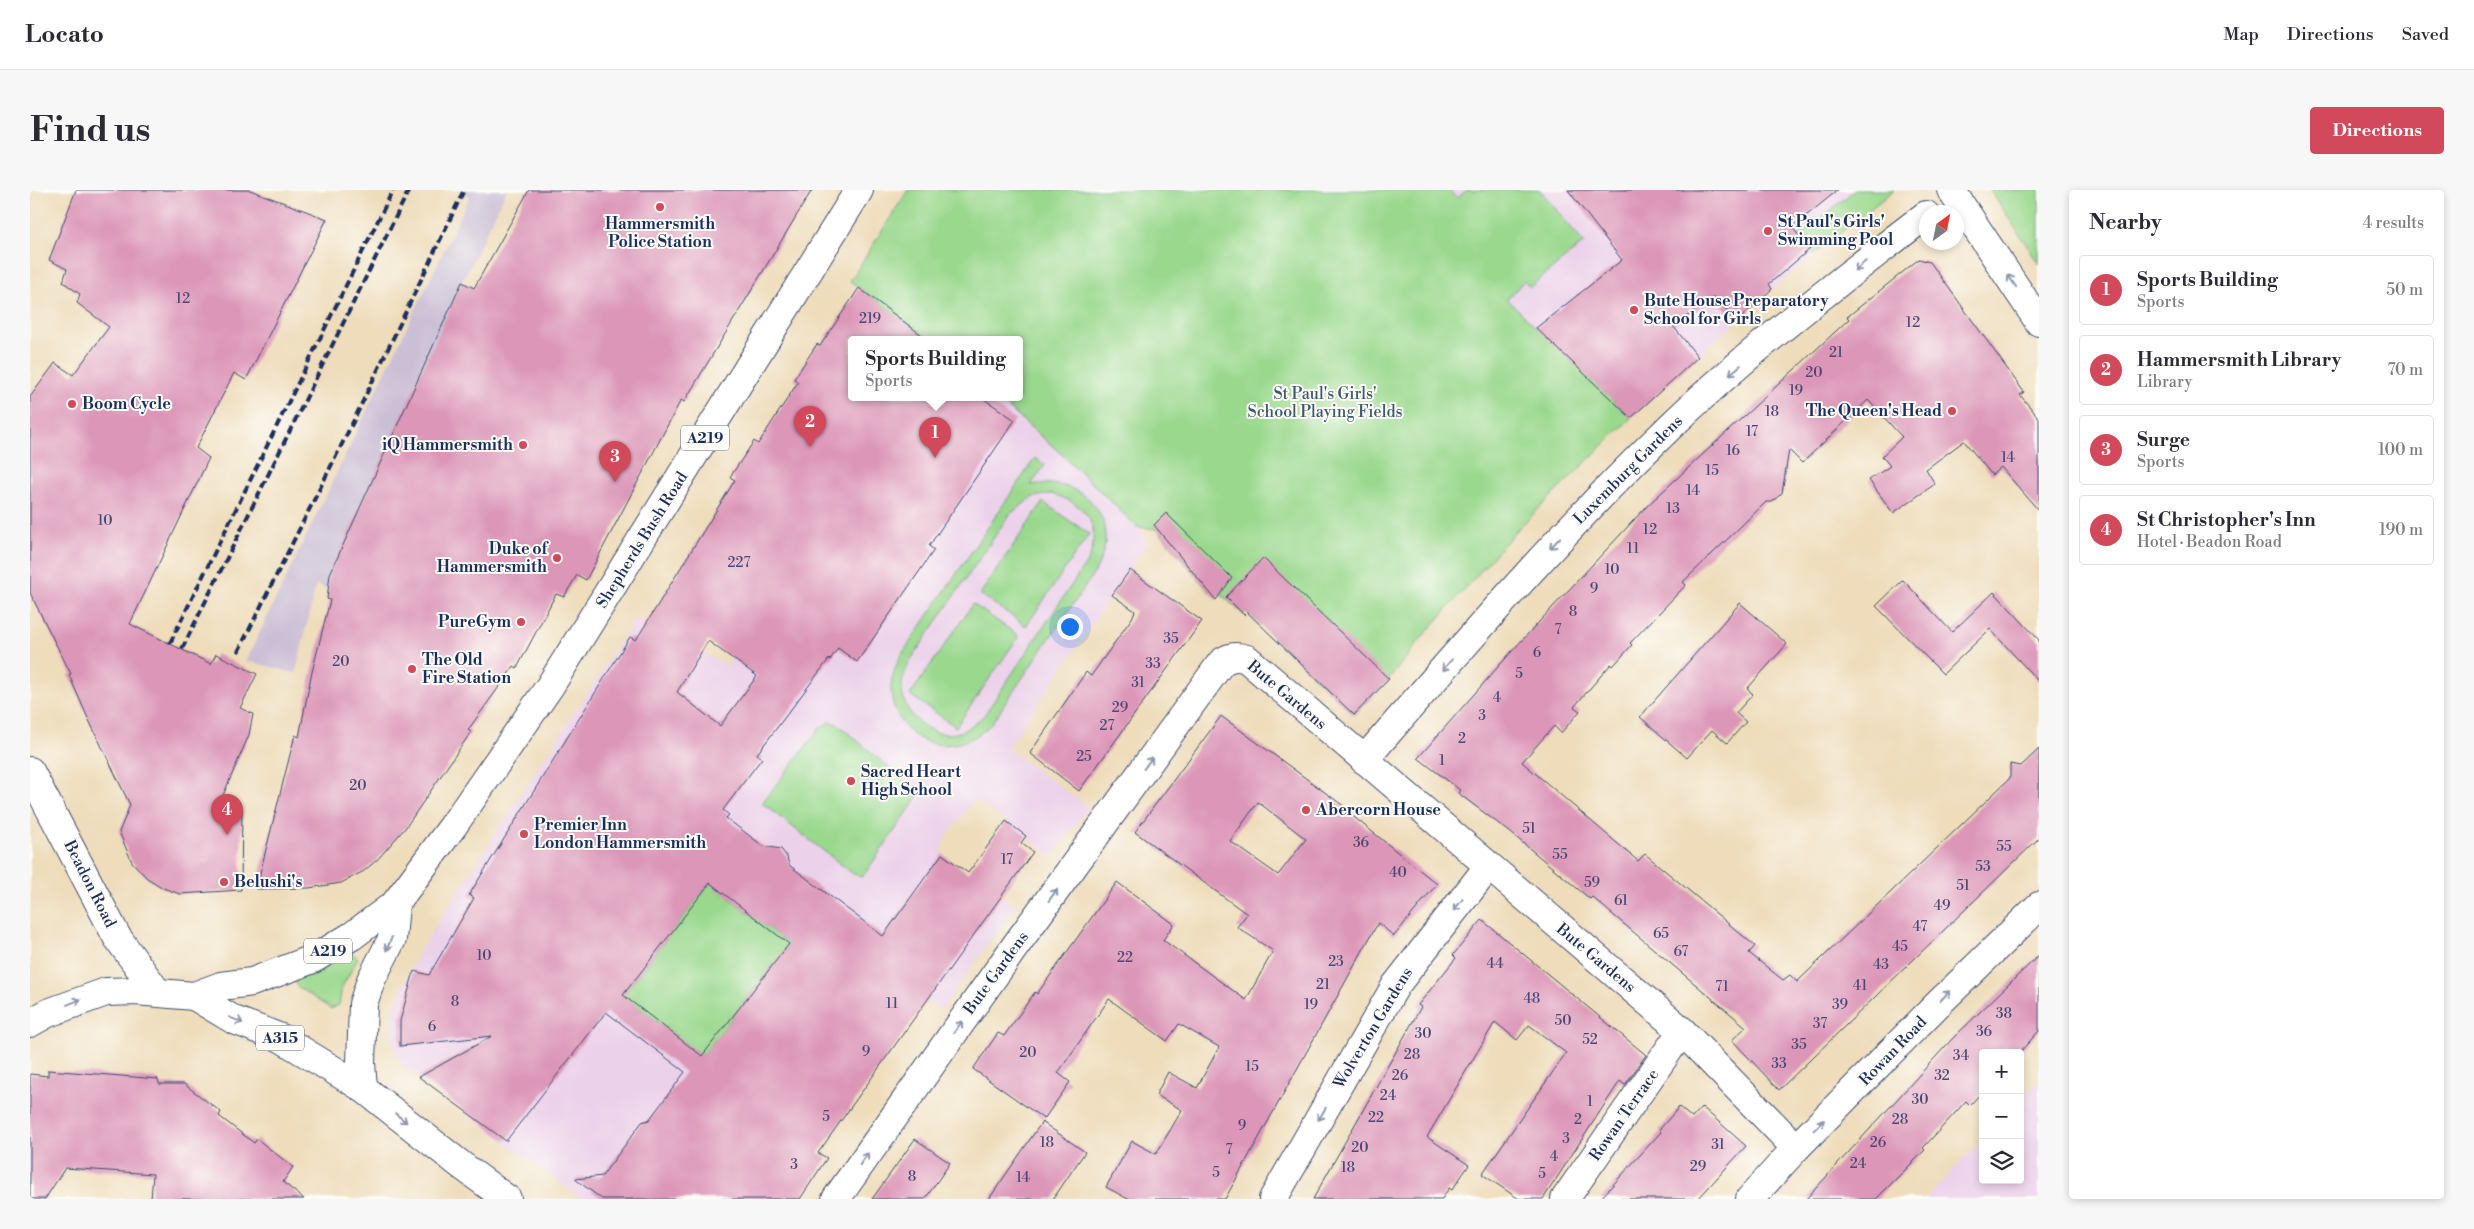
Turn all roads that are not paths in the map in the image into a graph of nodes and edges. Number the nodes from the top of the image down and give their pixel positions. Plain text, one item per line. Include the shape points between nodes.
1 (859, 190) edge
2 (1953, 192) edge
3 (1938, 205) edge
4 (1919, 220) edge
5 (2039, 322) edge
6 (1364, 760) junction
7 (30, 771) edge
8 (1488, 866) junction
9 (395, 904) junction
10 (2039, 906) edge
11 (157, 992) junction
12 (194, 996) junction
13 (30, 1023) edge
14 (1682, 1031) junction
15 (362, 1075) junction
16 (1796, 1148) junction
17 (507, 1199) edge
18 (836, 1199) edge
19 (1273, 1199) edge
20 (1565, 1199) edge
21 (1750, 1199) edge

1 - 9 street, Shepherds Bush Road / A219 via 550,686
2 - 3 street
5 -> 2 street
4 -> 6 street, Luxemburg Gardens via 1722,380 1637,459 1520,581
6 - 8 street, Bute Gardens
18 -> 6 street, Bute Gardens via 1010,953 1227,658 1237,656 1247,660
7 - 11 street, Beadon Road via 117,937
8 - 14 street, Bute Gardens
8 -> 19 street, Wolverton Gardens via 1396,985
9 - 12 street, A219 via 314,959 252,982 221,986
9 -> 15 street via 392,939 363,1004
16 -> 10 street, Rowan Road via 1977,964
11 - 12 street, A315
13 -> 11 street, A315 via 94,994
12 -> 15 street, A315 via 234,1020
14 - 16 street, Bute Gardens
14 - 20 street, Rowan Terrace
15 -> 17 street, A315 via 461,1165
16 - 21 street, Rowan Road

